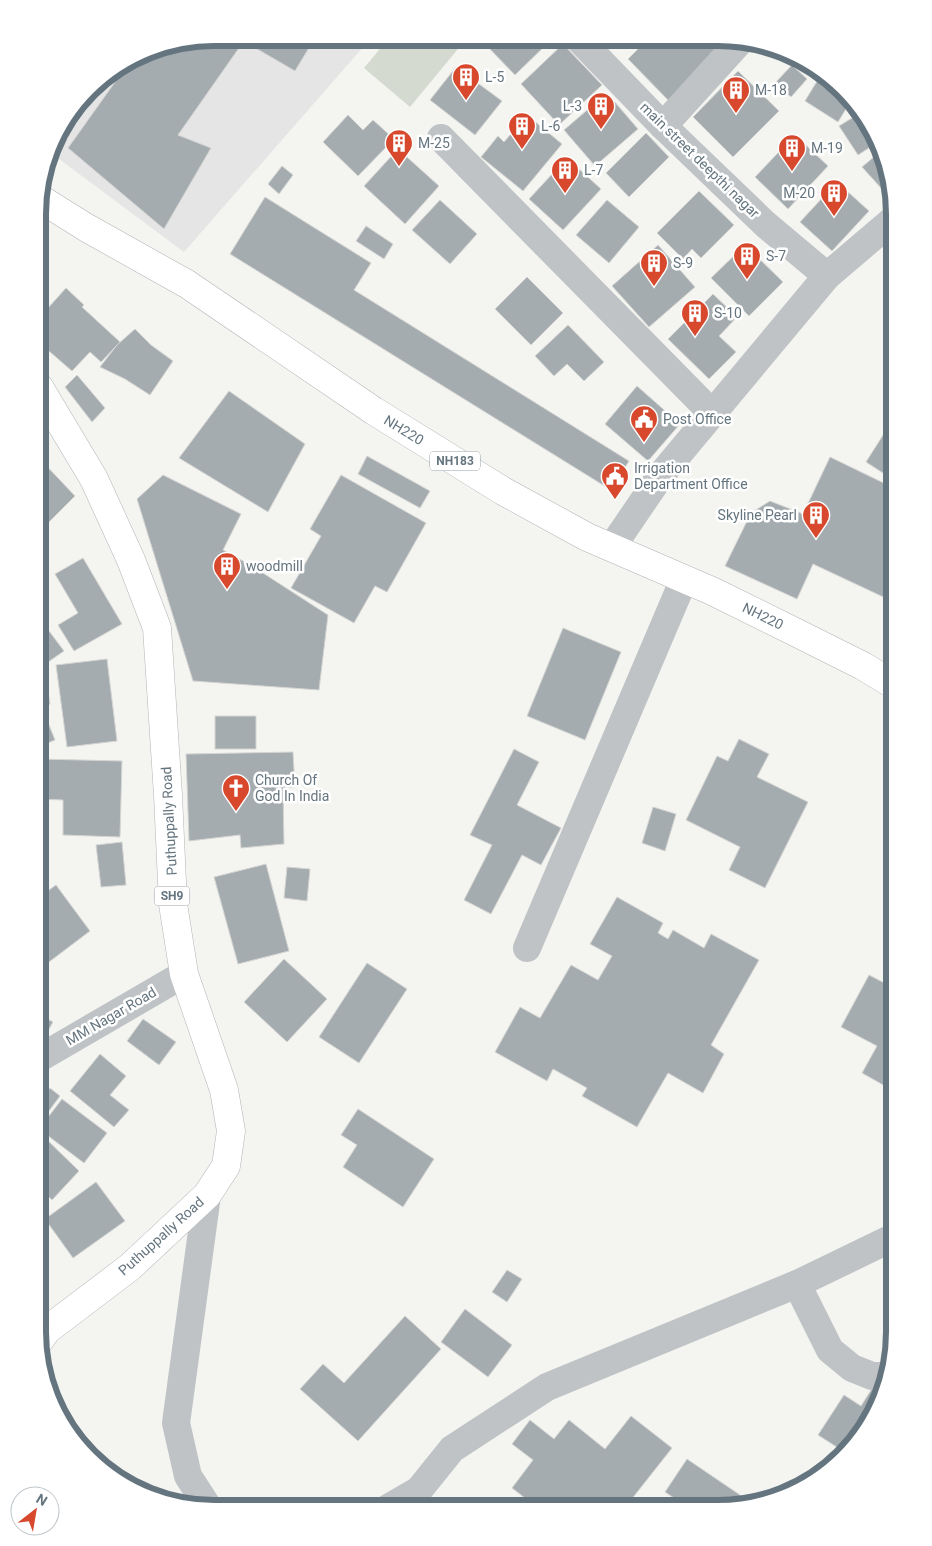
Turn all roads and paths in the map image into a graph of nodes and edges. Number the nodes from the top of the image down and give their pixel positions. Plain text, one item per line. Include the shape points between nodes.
1 (586, 46) edge
2 (735, 48) edge
3 (663, 126) junction
4 (441, 138) dead end
5 (47, 203) edge
6 (886, 226) edge
7 (827, 276) junction
8 (46, 399) edge
9 (712, 413) junction
10 (612, 548) junction
11 (684, 579) junction
12 (886, 680) edge
13 (527, 948) dead end
14 (184, 974) junction
15 (46, 1054) edge
16 (207, 1195) junction
17 (885, 1241) edge
18 (797, 1284) junction
19 (46, 1331) edge
20 (880, 1376) edge
21 (203, 1499) edge
22 (402, 1500) edge

1 - 3 street, main street deepthi nagar
2 - 3 street
3 - 7 street, main street deepthi nagar via 766,224
4 - 9 street
5 - 10 main road, NH220 / NH183 via 187,284 374,411 503,491
6 - 7 street
7 - 9 street
8 - 14 main road, Puthuppally Road / SH9 via 94,479 131,560 156,628 172,904
9 - 10 street via 661,475
10 - 11 main road, NH220 / NH183
11 - 12 main road, NH220 / NH183
11 - 13 street
14 - 15 street, MM Nagar Road
14 - 16 main road, Puthuppally Road / SH9 via 224,1090 231,1131 226,1166
16 - 19 main road, Puthuppally Road / SH9 via 130,1267
16 - 21 street via 176,1423 188,1476
17 - 18 street
18 - 20 street via 830,1350 852,1368
18 - 22 street via 547,1387 452,1449 419,1490

